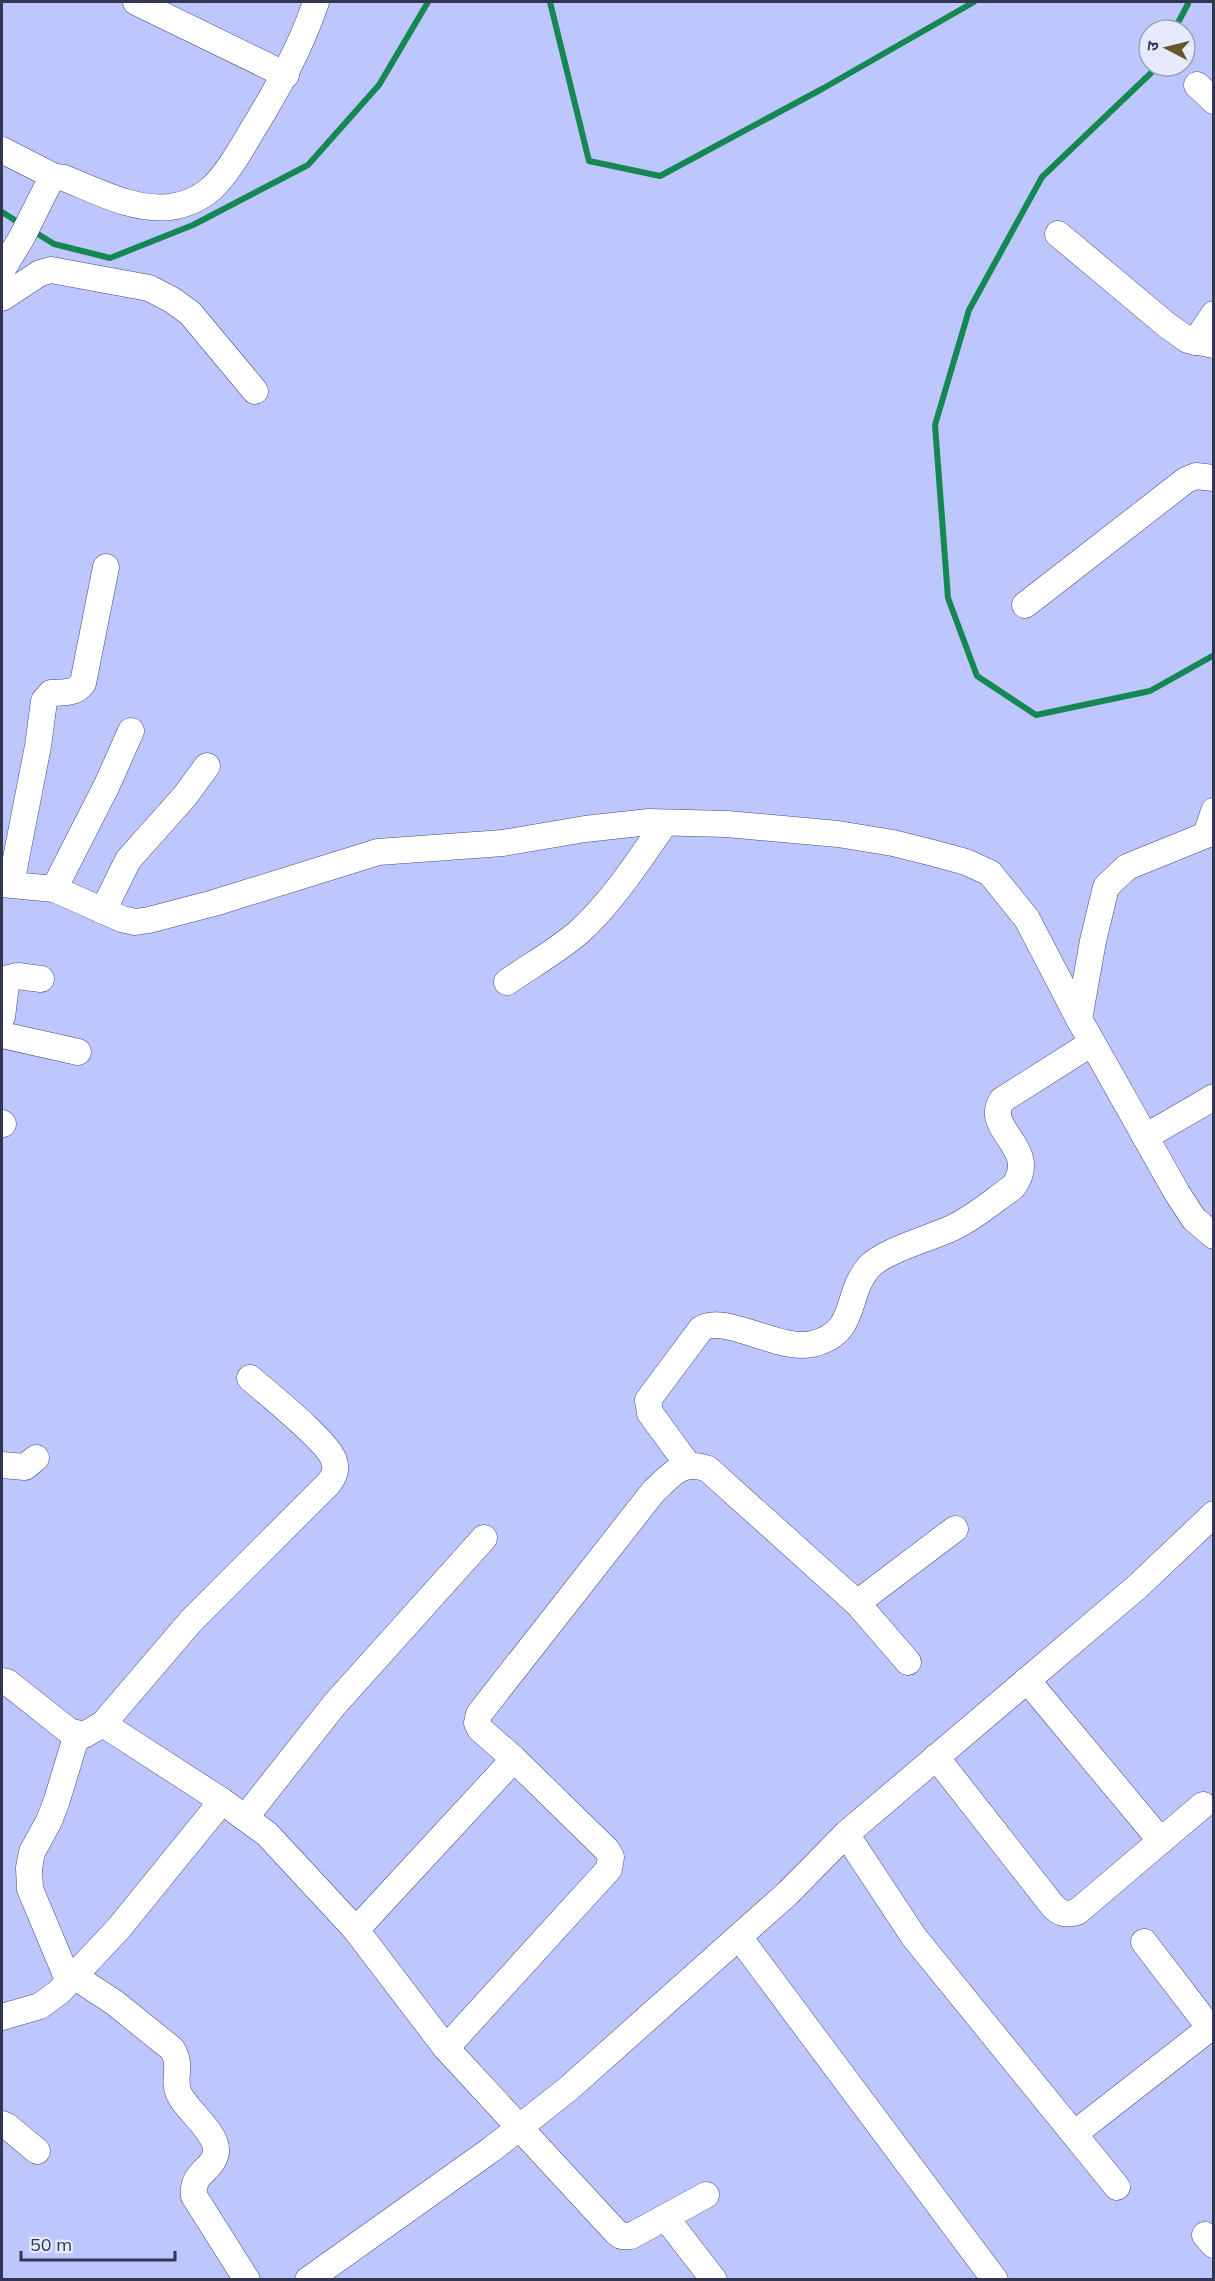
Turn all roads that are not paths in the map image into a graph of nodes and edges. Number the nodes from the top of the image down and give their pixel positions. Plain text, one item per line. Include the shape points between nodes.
1 (136, 2) edge
2 (316, 2) edge
3 (286, 75) junction
4 (2, 150) edge
5 (55, 177) junction
6 (1058, 234) dead end
7 (2, 270) edge
8 (2, 298) edge
9 (1214, 314) edge
10 (1204, 344) edge
11 (255, 391) dead end
12 (1214, 478) edge
13 (106, 567) dead end
14 (1025, 605) dead end
15 (131, 731) dead end
16 (207, 766) dead end
17 (1214, 811) edge
18 (665, 822) junction
19 (6, 884) edge
20 (54, 889) junction
21 (103, 911) junction
22 (41, 979) dead end
23 (507, 982) dead end
24 (2, 1017) edge
25 (1079, 1019) junction
26 (2, 1035) edge
27 (1092, 1043) junction
28 (78, 1052) dead end
29 (1214, 1097) edge
30 (1146, 1137) junction
31 (1214, 1236) edge
32 (250, 1378) dead end
33 (36, 1458) dead end
34 (2, 1465) edge
35 (688, 1466) junction
36 (1214, 1514) edge
37 (955, 1529) dead end
38 (484, 1538) dead end
39 (857, 1603) junction
40 (908, 1662) dead end
41 (1027, 1680) junction
42 (2, 1681) edge
43 (103, 1724) junction
44 (77, 1734) junction
45 (936, 1757) junction
46 (514, 1759) junction
47 (222, 1801) junction
48 (1203, 1805) dead end
49 (245, 1818) junction
50 (846, 1834) junction
51 (1161, 1841) junction
52 (356, 1930) junction
53 (739, 1937) junction
54 (1144, 1942) dead end
55 (71, 1979) junction
56 (2, 2017) edge
57 (1212, 2030) edge
58 (446, 2048) junction
59 (2, 2124) edge
60 (518, 2128) junction
61 (1074, 2134) junction
62 (37, 2151) dead end
63 (1117, 2187) dead end
64 (706, 2194) dead end
65 (666, 2218) junction
66 (247, 2280) edge
67 (308, 2280) edge
68 (714, 2280) edge
69 (995, 2280) edge

1 - 3 street
2 - 3 street
3 - 5 street via 224,174 193,200 168,207 138,205
4 - 5 street
5 - 7 street
6 - 10 street via 1168,326
8 - 11 street via 51,270 149,288 190,314
9 - 10 street
12 - 14 street via 1196,476 1186,480
13 - 19 street via 83,683 73,692 51,693 44,701 38,746
15 - 20 street
16 - 21 street via 128,860
17 - 25 street via 1206,835 1126,867 1106,887
18 - 21 street via 585,829 503,843 378,852 150,920 135,922
18 - 23 street via 586,925
18 - 25 street via 838,834 893,843 981,869 998,881 1027,920
19 - 20 street
20 - 21 street
22 - 24 street via 9,978
25 - 27 street
26 - 28 street
27 - 30 street
27 - 35 street via 998,1106 999,1120 1022,1159 1013,1187 953,1228 870,1265 862,1275 843,1326 835,1332 824,1340 802,1345 721,1324 701,1329 648,1400 650,1413
29 - 30 street
30 - 31 street via 1194,1219
32 - 43 street via 332,1454 334,1475 191,1621
33 - 34 street via 25,1467
35 - 39 street via 708,1469
35 - 46 street via 677,1470 653,1492 479,1714 480,1729
36 - 41 street via 1137,1587
37 - 39 street
38 - 49 street via 334,1705
39 - 40 street
41 - 45 street
41 - 51 street
42 - 44 street
43 - 44 street
43 - 47 street
44 - 55 street via 57,1800 32,1852 29,1868 30,1889
45 - 50 street
45 - 51 street via 1052,1905 1065,1914 1077,1912
46 - 52 street
46 - 58 street via 607,1850 612,1863
47 - 49 street
47 - 55 street via 119,1928
48 - 51 street
49 - 52 street via 267,1834
50 - 53 street
50 - 61 street via 914,1937
52 - 58 street
53 - 60 street via 568,2089
53 - 69 street
54 - 57 street
55 - 56 street via 40,2006
55 - 66 street via 122,2008 176,2054 178,2091 214,2140 216,2150 216,2156 196,2180 194,2196
57 - 61 street
58 - 60 street
59 - 62 street
60 - 65 street via 621,2236 631,2236
60 - 67 street
61 - 63 street
64 - 65 street
65 - 68 street

